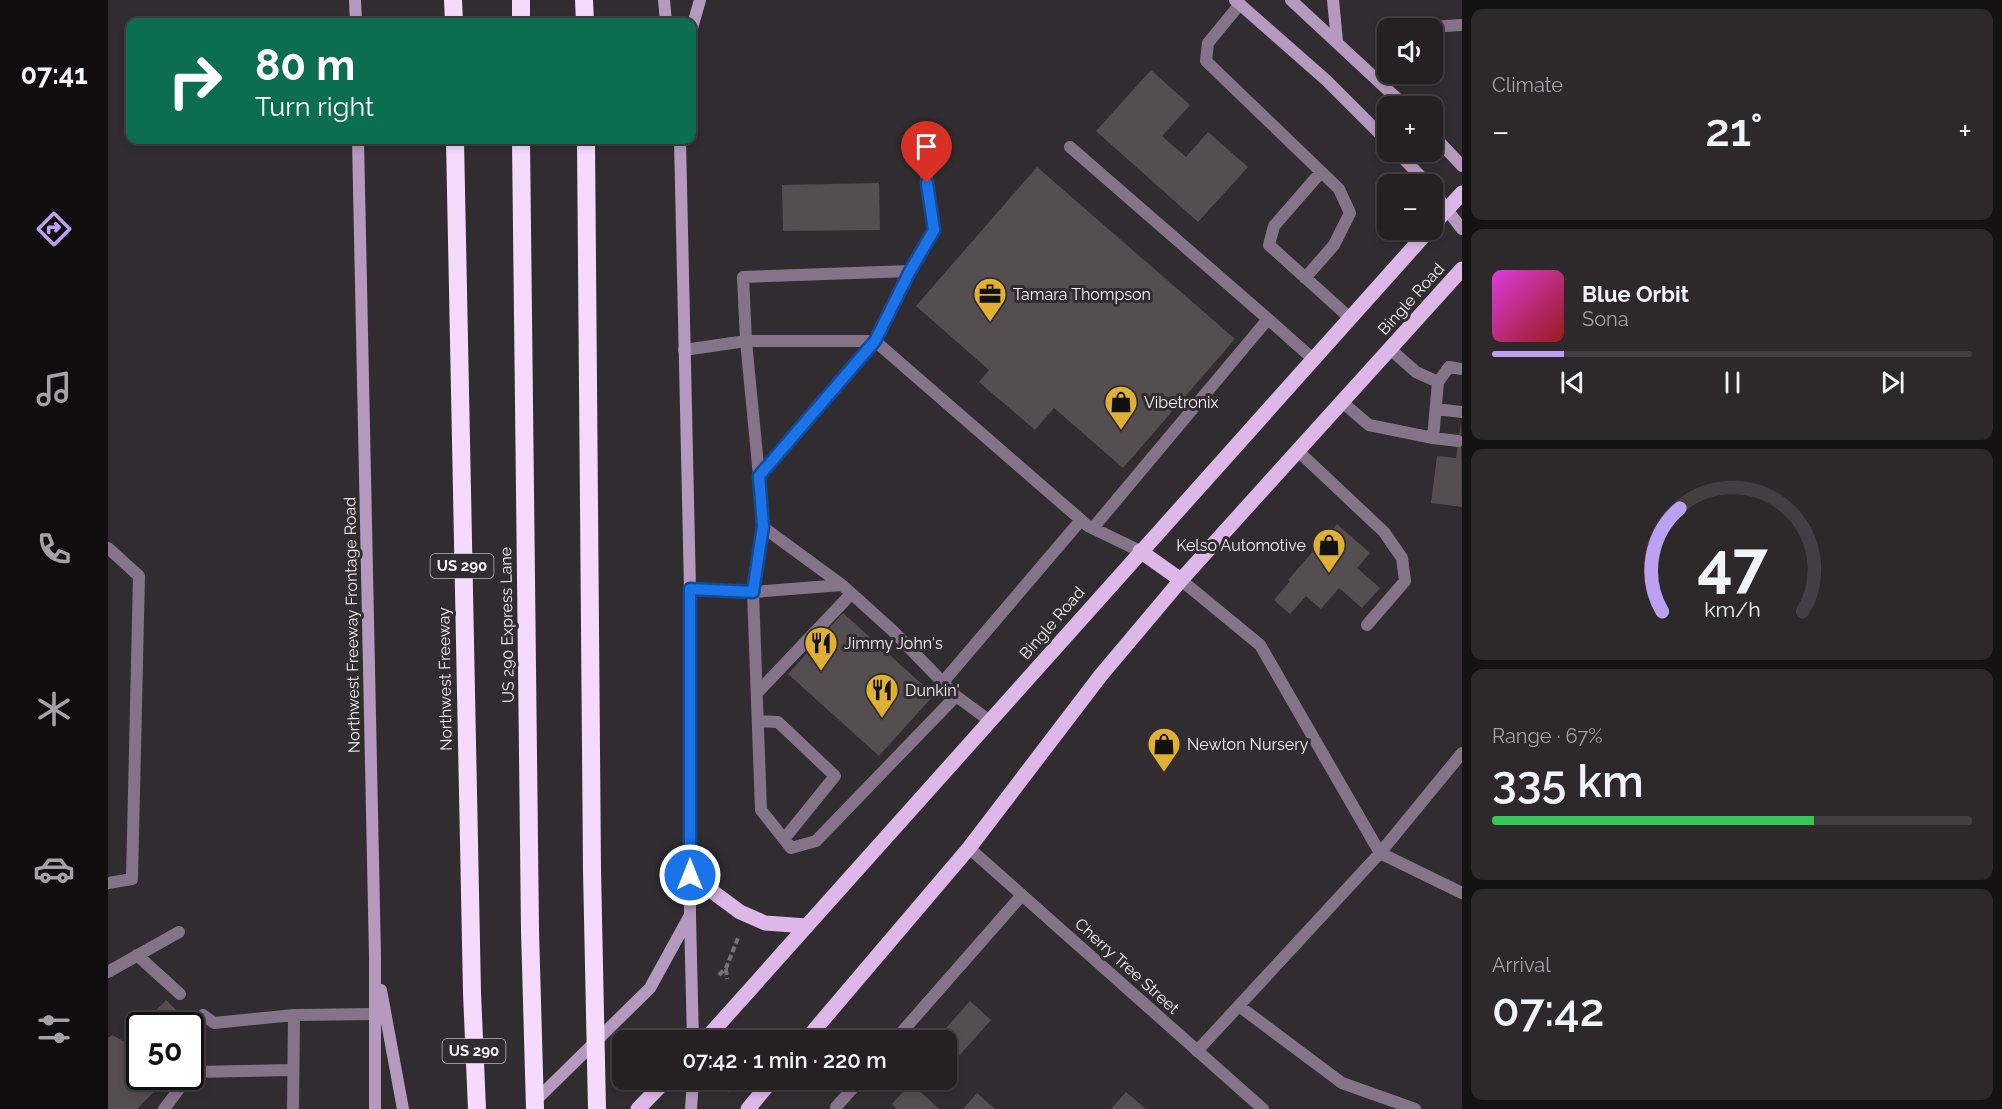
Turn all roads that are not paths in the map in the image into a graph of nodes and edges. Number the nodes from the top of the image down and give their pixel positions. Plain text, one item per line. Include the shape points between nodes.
1 (355, 0) edge
2 (453, 0) edge
3 (521, 0) edge
4 (584, 0) edge
5 (664, 0) edge
6 (700, 0) edge
7 (1291, 0) edge
8 (1333, 0) edge
9 (1237, 2) edge
10 (356, 18) edge
11 (454, 18) edge
12 (521, 18) edge
13 (585, 18) edge
14 (666, 18) edge
15 (695, 18) edge
16 (1462, 24) edge
17 (1443, 26) edge
18 (1337, 41) junction
19 (1395, 96) edge
20 (1377, 131) edge
21 (358, 144) edge
22 (455, 144) edge
23 (521, 144) edge
24 (586, 144) edge
25 (680, 144) edge
26 (1443, 146) edge
27 (1070, 147) dead end
28 (924, 160) dead end
29 (1407, 162) edge
30 (1462, 166) edge
31 (1321, 172) junction
32 (1418, 174) edge
33 (1462, 193) edge
34 (1443, 203) edge
35 (1448, 209) junction
36 (1443, 214) edge
37 (1462, 230) edge
38 (1420, 240) edge
39 (1462, 268) edge
40 (910, 271) junction
41 (1305, 278) junction
42 (1350, 318) junction
43 (1268, 319) junction
44 (746, 341) junction
45 (875, 341) junction
46 (1390, 349) junction
47 (684, 350) junction
48 (1313, 359) junction
49 (1462, 369) edge
50 (1438, 382) junction
51 (1342, 402) junction
52 (1436, 409) junction
53 (1462, 412) edge
54 (1433, 438) junction
55 (1458, 441) dead end
56 (1298, 451) junction
57 (759, 476) junction
58 (1081, 520) junction
59 (763, 526) junction
60 (1093, 528) junction
61 (108, 548) edge
62 (1140, 551) junction
63 (1181, 580) junction
64 (690, 589) junction
65 (846, 589) junction
66 (753, 592) junction
67 (1367, 625) dead end
68 (943, 682) junction
69 (757, 693) junction
70 (956, 696) junction
71 (758, 721) junction
72 (990, 721) junction
73 (1462, 753) edge
74 (787, 844) junction
75 (969, 848) junction
76 (1380, 853) junction
77 (690, 875) junction
78 (108, 884) edge
79 (1462, 893) edge
80 (1022, 895) junction
81 (690, 917) junction
82 (807, 926) junction
83 (178, 932) dead end
84 (137, 955) junction
85 (375, 956) junction
86 (108, 972) edge
87 (180, 994) dead end
88 (1239, 1006) junction
89 (376, 1014) junction
90 (294, 1015) junction
91 (204, 1016) edge
92 (693, 1030) edge
93 (714, 1030) edge
94 (815, 1030) edge
95 (904, 1030) edge
96 (1197, 1051) junction
97 (293, 1070) junction
98 (204, 1072) edge
99 (178, 1090) edge
100 (656, 1090) edge
101 (692, 1090) edge
102 (764, 1090) edge
103 (851, 1090) edge
104 (836, 1107) dead end
105 (164, 1109) edge
106 (293, 1109) edge
107 (375, 1109) edge
108 (404, 1109) edge
109 (477, 1109) edge
110 (527, 1109) edge
111 (535, 1109) edge
112 (597, 1109) edge
113 (638, 1109) edge
114 (691, 1109) edge
115 (748, 1109) edge
116 (1263, 1109) edge
117 (1414, 1109) edge

1 - 10 main road
2 - 11 highway
3 - 12 highway
4 - 13 highway
5 - 14 main road
6 - 15 main road
7 - 18 main road
8 - 18 main road
9 - 20 main road
9 - 31 street via 1208,43 1206,61
16 - 17 street
18 - 19 main road
21 - 85 main road, Northwest Freeway Frontage Road
22 - 109 highway, Northwest Freeway / US 290
23 - 111 highway, US 290 Express Lane, bridge
24 - 112 highway, bridge
25 - 47 main road
26 - 30 main road
27 - 43 street
28 - 40 street via 934,230
29 - 32 main road
31 - 41 street via 1339,189 1350,213 1334,245
31 - 41 street via 1274,226 1269,245
33 - 35 main road
34 - 35 main road
35 - 36 main road
35 - 37 main road
38 - 42 main road, Bingle Road
39 - 46 main road, Bingle Road
40 - 44 street via 743,278
40 - 45 street
41 - 42 street
42 - 48 main road, Bingle Road
43 - 48 street
43 - 60 street
44 - 45 street
44 - 47 street
44 - 57 street
45 - 57 street
45 - 58 street
46 - 50 street via 1416,372
46 - 51 main road, Bingle Road
47 - 64 main road
48 - 62 main road, Bingle Road
49 - 50 street via 1449,367
50 - 52 street
51 - 54 street via 1369,425
51 - 56 main road, Bingle Road
52 - 53 street
52 - 54 street
54 - 55 street
56 - 63 main road, Bingle Road
56 - 67 street via 1384,532 1402,558 1405,580
57 - 59 street
58 - 60 street
58 - 68 street
59 - 65 street
59 - 66 street
60 - 62 street
61 - 78 street via 139,576 132,879
62 - 63 main road
62 - 72 main road, Bingle Road
63 - 75 main road, Bingle Road via 1101,675
63 - 76 street via 1260,645
64 - 66 street
64 - 77 main road
65 - 66 street
65 - 68 street
65 - 69 street
66 - 69 street
68 - 70 street
69 - 71 street
70 - 72 street
70 - 74 street via 816,841
71 - 74 street via 761,810
71 - 74 street via 778,722 835,776
72 - 82 main road, Bingle Road
73 - 76 street
75 - 80 street, Cherry Tree Street
75 - 94 main road, Bingle Road
76 - 79 street
76 - 88 street
77 - 81 main road
77 - 82 main road via 740,912 765,923
80 - 95 street
80 - 96 street, Cherry Tree Street
81 - 92 main road
81 - 110 main road via 650,988
82 - 93 main road, Bingle Road
83 - 84 street
84 - 86 street
84 - 87 street
85 - 89 main road, Northwest Freeway Frontage Road
85 - 108 main road
88 - 96 street
88 - 117 street via 1342,1083
89 - 90 street
89 - 107 main road, Northwest Freeway Frontage Road
90 - 91 street via 214,1023
90 - 97 street
96 - 116 street, Cherry Tree Street
97 - 98 street
97 - 106 street
99 - 105 street
100 - 113 main road
101 - 114 main road
102 - 115 main road
103 - 104 street

